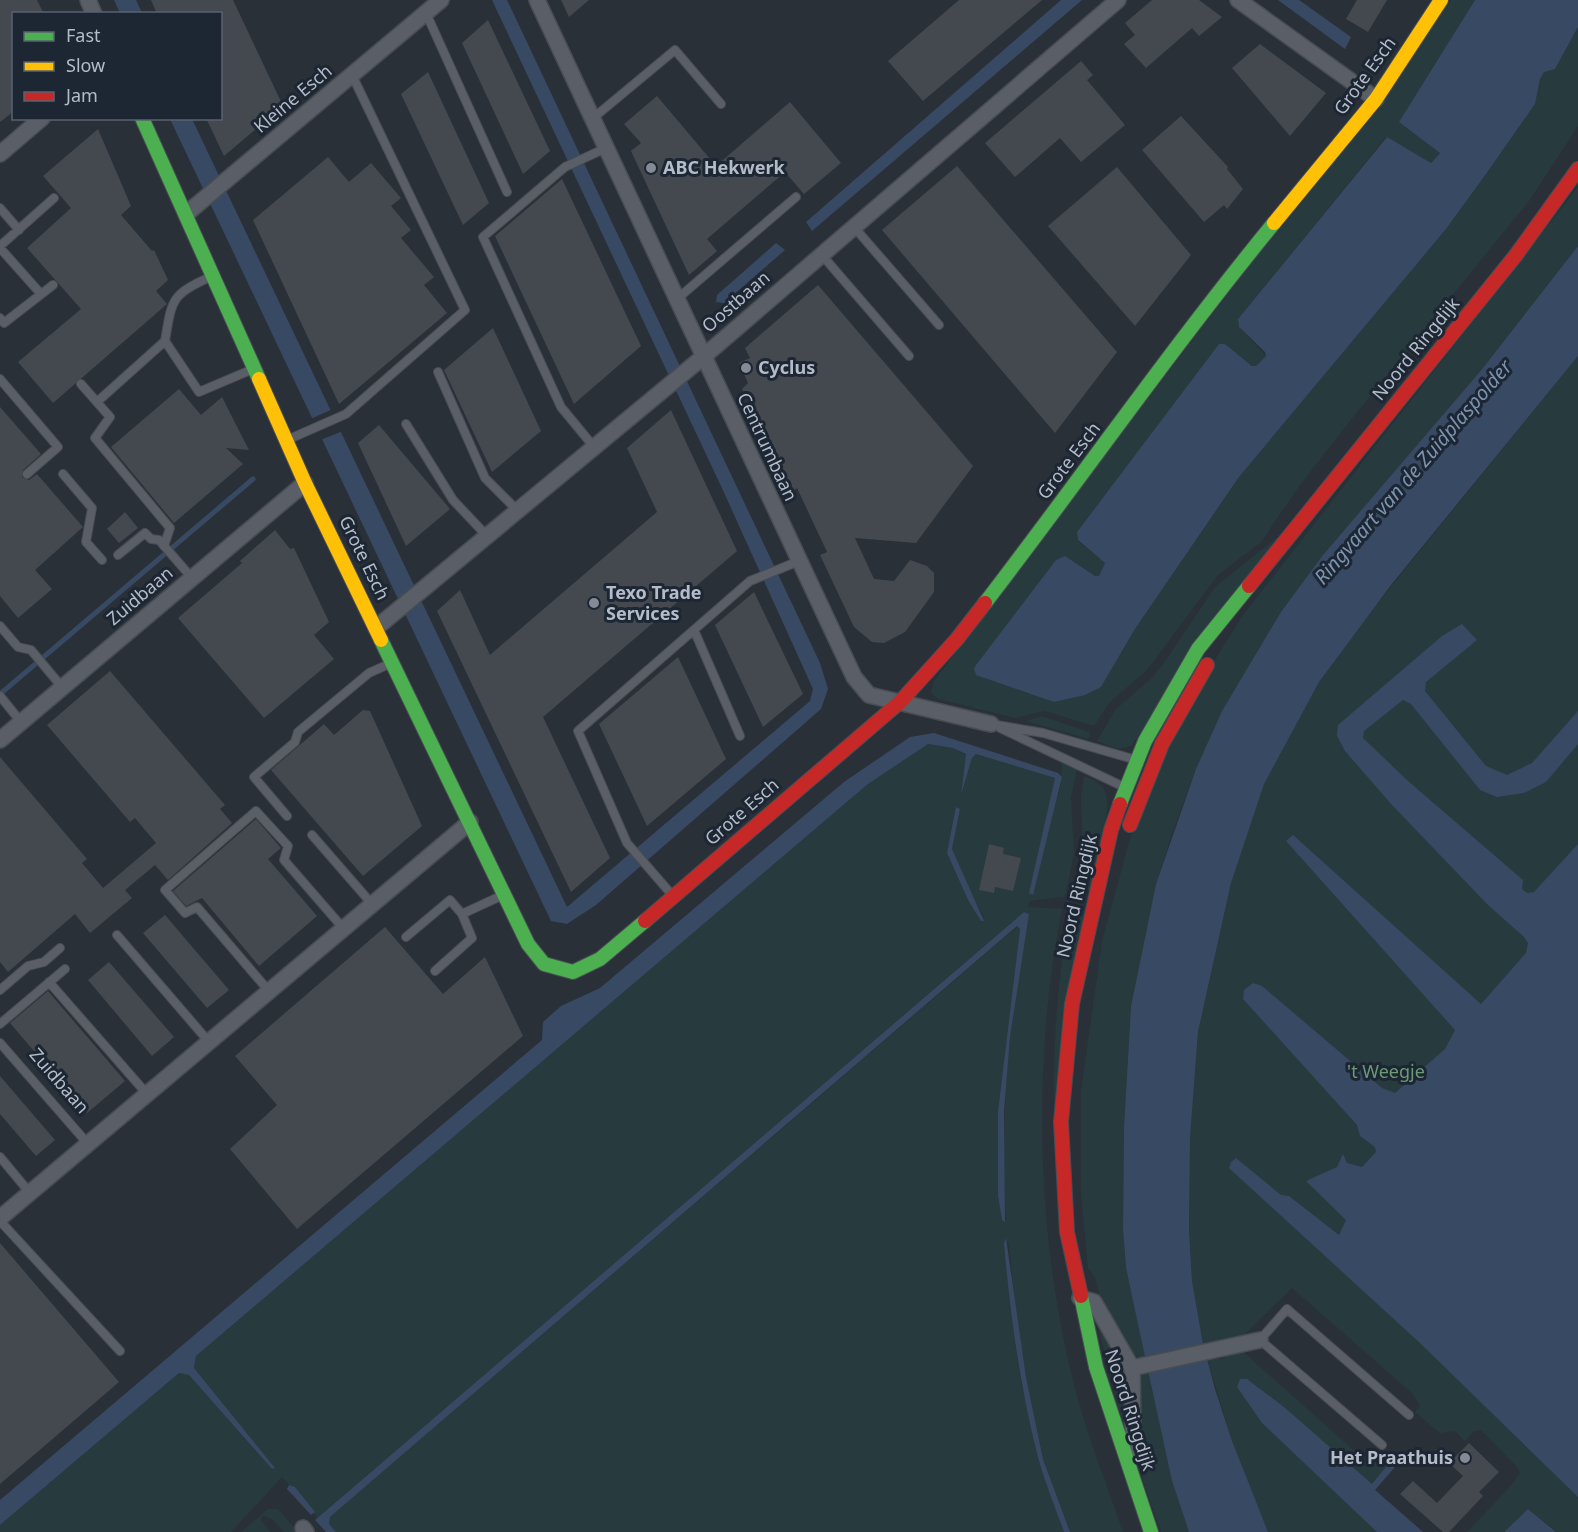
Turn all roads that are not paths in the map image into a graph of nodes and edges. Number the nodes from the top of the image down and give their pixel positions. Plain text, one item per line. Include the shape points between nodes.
1 (441, 0) edge
2 (537, 0) edge
3 (1118, 0) edge
4 (1238, 0) edge
5 (1441, 0) edge
6 (426, 13) junction
7 (352, 75) junction
8 (1376, 99) junction
9 (721, 104) dead end
10 (592, 119) junction
11 (40, 120) edge
12 (143, 120) edge
13 (606, 148) junction
14 (0, 153) edge
15 (1578, 169) edge
16 (507, 192) dead end
17 (796, 196) dead end
18 (54, 198) dead end
19 (0, 208) edge
20 (186, 214) junction
21 (853, 226) junction
22 (19, 230) junction
23 (0, 247) edge
24 (821, 254) junction
25 (213, 275) junction
26 (53, 285) dead end
27 (41, 294) junction
28 (676, 300) junction
29 (0, 318) edge
30 (939, 325) dead end
31 (165, 341) junction
32 (909, 356) dead end
33 (703, 357) junction
34 (254, 368) junction
35 (438, 372) dead end
36 (0, 379) edge
37 (81, 384) dead end
38 (97, 402) junction
39 (406, 424) dead end
40 (286, 440) junction
41 (594, 447) junction
42 (27, 474) dead end
43 (63, 474) dead end
44 (305, 483) junction
45 (518, 511) junction
46 (487, 536) junction
47 (164, 546) junction
48 (1280, 549) junction
49 (118, 555) dead end
50 (102, 560) dead end
51 (799, 561) junction
52 (192, 578) junction
53 (0, 626) edge
54 (376, 628) junction
55 (694, 630) junction
56 (392, 662) junction
57 (62, 687) junction
58 (0, 696) edge
59 (900, 702) junction
60 (21, 722) junction
61 (990, 724) junction
62 (740, 736) dead end
63 (0, 740) edge
64 (1137, 760) junction
65 (1152, 766) junction
66 (1125, 787) junction
67 (1140, 793) junction
68 (287, 816) dead end
69 (470, 822) junction
70 (312, 835) dead end
71 (1127, 835) dead end
72 (1120, 857) dead end
73 (504, 894) junction
74 (674, 896) junction
75 (372, 904) junction
76 (462, 914) junction
77 (343, 928) junction
78 (117, 935) dead end
79 (406, 938) dead end
80 (60, 948) dead end
81 (64, 969) dead end
82 (435, 971) dead end
83 (0, 977) edge
84 (49, 982) junction
85 (3, 987) edge
86 (268, 990) junction
87 (0, 1024) edge
88 (208, 1042) junction
89 (0, 1043) edge
90 (147, 1094) junction
91 (1076, 1109) dead end
92 (1076, 1133) dead end
93 (88, 1144) junction
94 (0, 1157) edge
95 (30, 1193) junction
96 (0, 1220) edge
97 (1080, 1298) junction
98 (1260, 1340) junction
99 (120, 1351) dead end
100 (1139, 1367) junction
101 (1409, 1415) dead end
102 (1382, 1445) dead end
103 (1126, 1461) junction
104 (1151, 1532) edge

1 - 6 street, Kleine Esch
2 - 10 street, Centrumbaan
3 - 21 street, Oostbaan
4 - 8 street
5 - 8 street, Grote Esch
6 - 7 street, Kleine Esch
6 - 16 lane
7 - 20 street, Kleine Esch
7 - 40 lane via 465,310 346,414
8 - 59 street, Grote Esch via 1208,304 1082,478 957,639
9 - 10 lane via 675,50
10 - 13 street, Centrumbaan
11 - 14 street
12 - 20 street, Grote Esch
13 - 28 street, Centrumbaan
13 - 41 lane via 565,167 483,237 561,407
15 - 48 street, Noord Ringdijk via 1516,255
17 - 28 lane
18 - 22 lane
19 - 22 lane
20 - 25 street, Grote Esch
21 - 24 street, Oostbaan
21 - 30 lane
22 - 23 lane
23 - 27 lane
24 - 32 lane
24 - 33 street, Oostbaan
25 - 31 lane via 177,294
25 - 34 street, Grote Esch
26 - 27 lane
27 - 29 lane via 4,323
28 - 33 street, Centrumbaan
31 - 34 lane via 199,392
31 - 38 lane
33 - 41 street, Oostbaan
33 - 51 street, Centrumbaan
34 - 40 street, Grote Esch
35 - 45 lane via 485,478
36 - 42 lane via 58,447
37 - 38 lane
38 - 47 lane via 110,417 95,438 170,528
39 - 46 lane via 453,500
40 - 44 street, Grote Esch
41 - 45 street, Oostbaan
43 - 50 lane via 92,508 86,542
44 - 52 street, Zuidbaan
44 - 54 street, Grote Esch
45 - 46 street, Oostbaan
46 - 54 street, Oostbaan
47 - 49 lane via 145,533
47 - 52 lane
48 - 64 street, Noord Ringdijk via 1198,649 1167,698
48 - 65 street, Noord Ringdijk via 1215,652
51 - 55 lane via 750,581
51 - 59 street, Centrumbaan via 854,677 869,695
52 - 57 street, Zuidbaan
53 - 57 lane via 18,647 31,650
54 - 56 street, Grote Esch
55 - 62 lane
55 - 74 lane via 578,731 627,843
56 - 68 lane via 369,673 298,732 296,742 254,777
56 - 69 street, Grote Esch
57 - 60 street, Zuidbaan
58 - 60 lane
59 - 61 street, Centrumbaan
59 - 74 street, Grote Esch
60 - 63 street, Zuidbaan
61 - 64 lane, Centrumbaan via 1043,733
61 - 66 lane, Centrumbaan
64 - 65 lane, Centrumbaan
64 - 66 street, Noord Ringdijk
65 - 67 street, Noord Ringdijk
66 - 67 lane, Centrumbaan
66 - 97 street, Noord Ringdijk via 1089,919 1065,1064 1062,1176 1067,1232
67 - 71 street, Noord Ringdijk
69 - 73 street, Grote Esch
69 - 75 street, Zuidbaan
70 - 75 lane
72 - 91 street, Noord Ringdijk via 1100,928 1087,998
73 - 74 street, Grote Esch via 528,944 544,964 573,972 600,959
73 - 76 lane
75 - 77 street, Zuidbaan
76 - 79 lane via 450,900
76 - 82 lane via 472,938
77 - 86 street, Zuidbaan
77 - 86 lane via 284,860 288,846 256,811 165,890 185,913 197,907
78 - 88 lane
80 - 85 lane via 44,962 28,966
81 - 84 lane
83 - 85 lane
84 - 87 lane
84 - 90 lane
86 - 88 street, Zuidbaan
88 - 90 street, Zuidbaan
89 - 93 lane, Zuidbaan
90 - 93 street, Zuidbaan
92 - 97 street, Noord Ringdijk
93 - 95 street, Zuidbaan
94 - 95 lane
95 - 96 street, Zuidbaan
96 - 99 lane
97 - 100 street via 1094,1302
97 - 103 street, Noord Ringdijk via 1096,1367
98 - 100 street
98 - 101 lane via 1287,1309
98 - 102 lane
100 - 103 street
103 - 104 street, Noord Ringdijk

